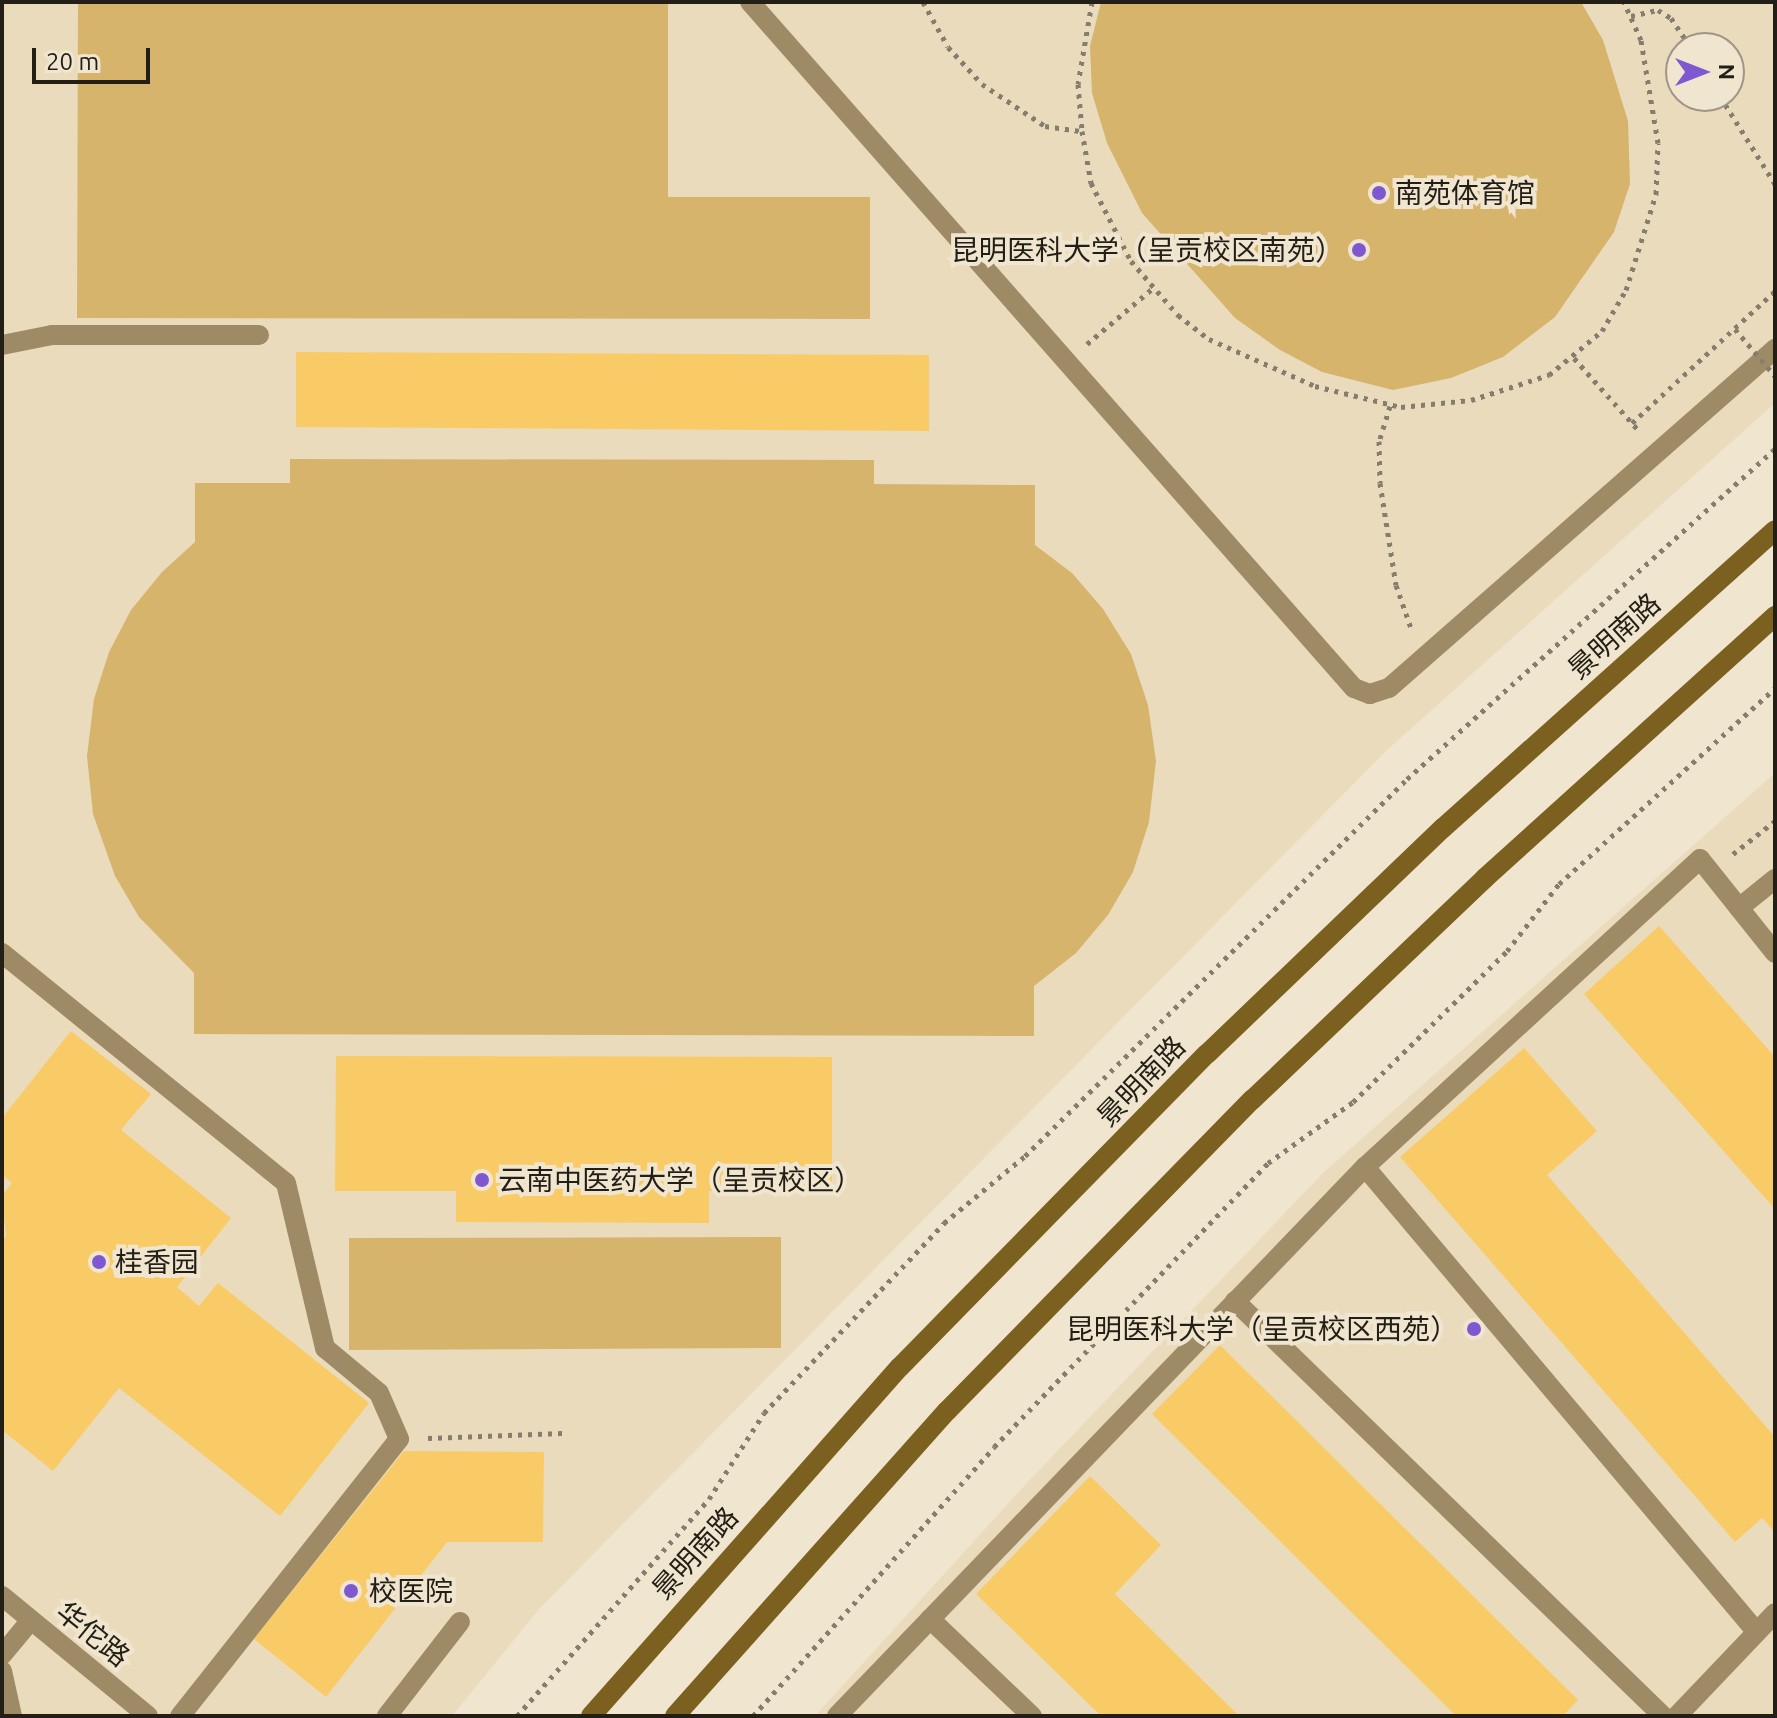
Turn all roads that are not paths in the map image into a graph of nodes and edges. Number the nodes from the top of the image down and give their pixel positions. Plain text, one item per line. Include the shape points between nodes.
1 (750, 2) edge
2 (259, 335) dead end
3 (2, 345) edge
4 (1775, 349) edge
5 (1775, 530) edge
6 (1775, 616) edge
7 (1775, 879) edge
8 (1739, 908) junction
9 (2, 953) edge
10 (1775, 953) edge
11 (1365, 1167) junction
12 (1235, 1301) junction
13 (2, 1596) edge
14 (1775, 1613) edge
15 (930, 1619) junction
16 (31, 1620) junction
17 (460, 1622) dead end
18 (1755, 1630) junction
19 (2, 1655) edge
20 (2, 1671) edge
21 (12, 1716) edge
22 (148, 1716) edge
23 (180, 1716) edge
24 (387, 1716) edge
25 (591, 1716) edge
26 (675, 1716) edge
27 (838, 1716) edge
28 (1032, 1716) edge
29 (1663, 1716) edge
30 (1677, 1716) edge

1 - 4 lane via 1354,688 1370,694 1389,688
2 - 3 lane via 52,335
5 - 25 street, 景明南路 via 1443,828 1207,1054 900,1367
6 - 26 street via 1485,878 1252,1100 947,1411
7 - 8 lane
8 - 10 lane
8 - 11 lane via 1700,859
9 - 23 lane via 286,1183 325,1348 379,1393 399,1439
11 - 12 lane
11 - 18 lane
12 - 15 lane
12 - 29 lane
13 - 16 lane, 华佗路
14 - 18 lane
15 - 27 lane
15 - 28 lane
16 - 19 lane
16 - 22 lane, 华佗路
17 - 24 lane
18 - 30 lane
20 - 21 lane

